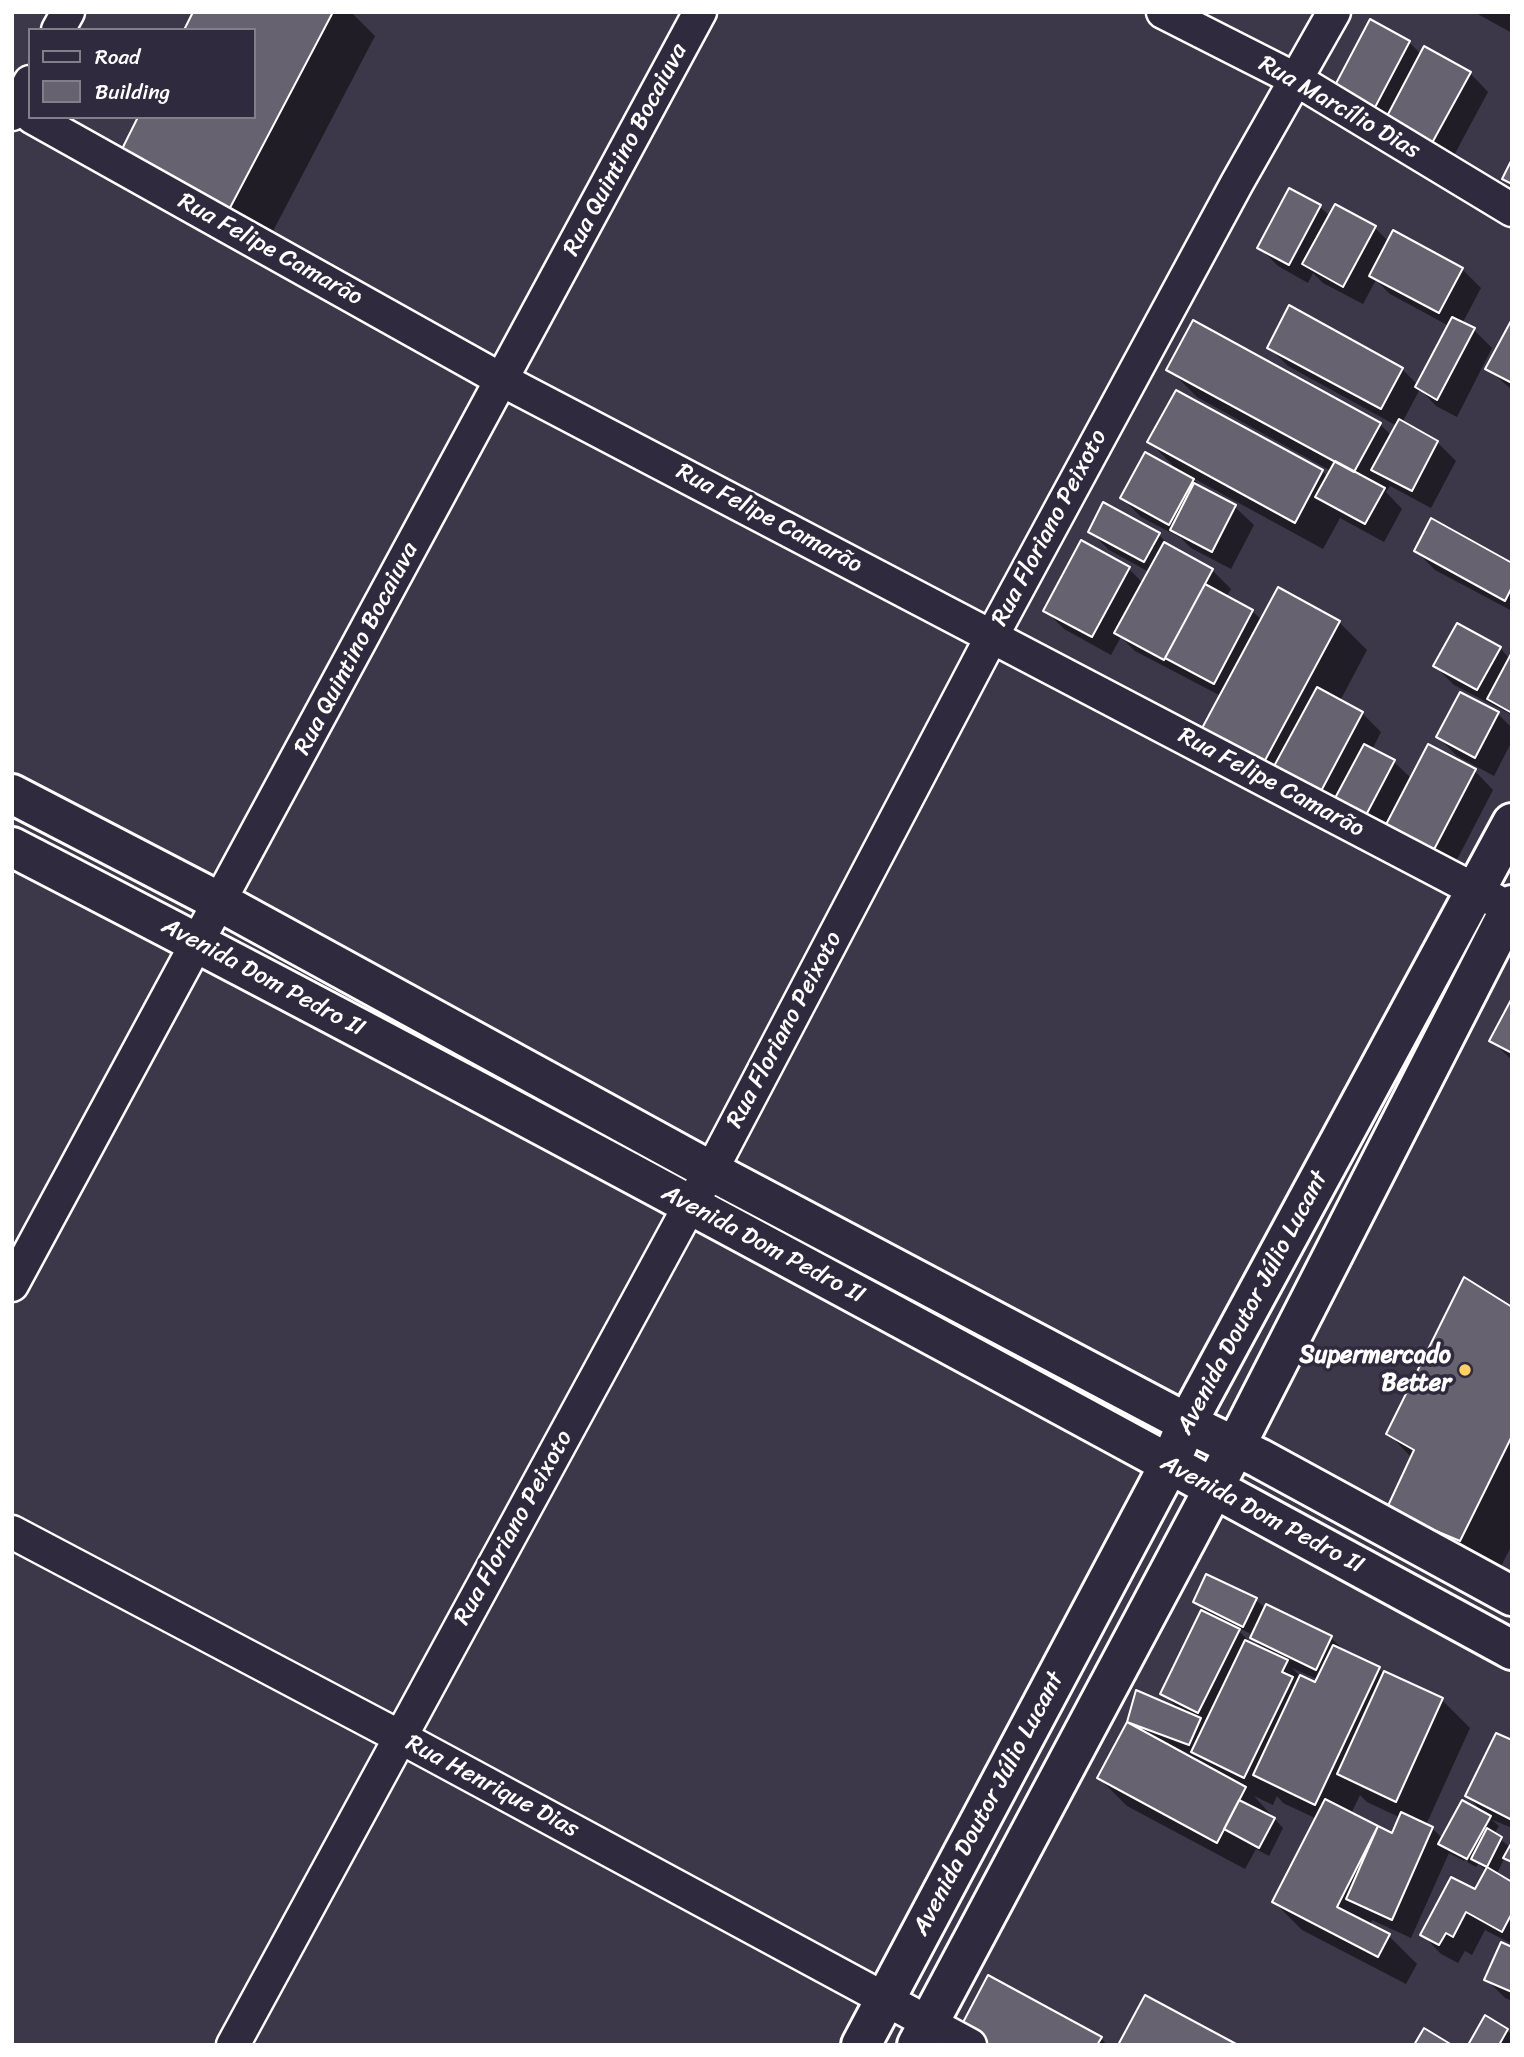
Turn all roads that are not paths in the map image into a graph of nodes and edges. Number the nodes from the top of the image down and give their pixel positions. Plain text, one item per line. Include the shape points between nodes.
1 (68, 12) edge
2 (700, 12) edge
3 (1163, 12) edge
4 (1334, 12) edge
5 (59, 28) edge
6 (1297, 80) junction
7 (43, 119) edge
8 (1512, 210) edge
9 (502, 380) junction
10 (992, 636) junction
11 (12, 794) edge
12 (1512, 823) edge
13 (12, 846) edge
14 (1475, 891) junction
15 (220, 902) junction
16 (1511, 908) edge
17 (199, 943) junction
18 (1329, 1161) junction
19 (711, 1171) junction
20 (1371, 1180) junction
21 (690, 1205) junction
22 (12, 1285) edge
23 (1187, 1423) junction
24 (1236, 1446) junction
25 (1169, 1465) junction
26 (1214, 1488) junction
27 (12, 1532) edge
28 (1512, 1597) edge
29 (1512, 1650) edge
30 (1044, 1700) junction
31 (1090, 1720) junction
32 (400, 1737) junction
33 (885, 1999) junction
34 (923, 2033) edge
35 (233, 2045) edge
36 (861, 2045) edge
37 (970, 2045) edge

1 - 5 street
2 - 9 street, Rua Quintino Bocaiuva
3 - 6 street, Rua Marcílio Dias
4 - 6 street, Rua Floriano Peixoto
6 - 8 street, Rua Marcílio Dias
6 - 10 street, Rua Floriano Peixoto
7 - 9 street, Rua Felipe Camarão
9 - 10 street, Rua Felipe Camarão
9 - 15 street, Rua Quintino Bocaiuva
10 - 14 street, Rua Felipe Camarão
10 - 19 street, Rua Floriano Peixoto
11 - 15 street, Avenida Dom Pedro II
12 - 14 street, Avenida Doutor Júlio Lucant
13 - 17 street, Avenida Dom Pedro II
14 - 16 street, Rua Felipe Camarão
14 - 18 street, Avenida Doutor Júlio Lucant
15 - 17 street, Rua Quintino Bocaiuva
15 - 19 street, Avenida Dom Pedro II
16 - 20 street, Avenida Doutor Júlio Lucant
17 - 21 street, Avenida Dom Pedro II
17 - 22 street, Rua Quintino Bocaiuva
18 - 20 street
18 - 23 street, Avenida Doutor Júlio Lucant
19 - 21 street, Rua Floriano Peixoto
19 - 23 street, Avenida Dom Pedro II
20 - 24 street, Avenida Doutor Júlio Lucant
21 - 25 street, Avenida Dom Pedro II
21 - 32 street, Rua Floriano Peixoto
23 - 24 street, Avenida Dom Pedro II
23 - 25 street, Avenida Doutor Júlio Lucant
24 - 26 street, Avenida Doutor Júlio Lucant
24 - 28 street, Avenida Dom Pedro II
25 - 26 street, Avenida Dom Pedro II
25 - 30 street, Avenida Doutor Júlio Lucant
26 - 29 street, Avenida Dom Pedro II
26 - 31 street, Avenida Doutor Júlio Lucant
27 - 32 street, Rua Henrique Dias
30 - 31 street
30 - 33 street, Avenida Doutor Júlio Lucant
31 - 34 street, Avenida Doutor Júlio Lucant
32 - 33 street, Rua Henrique Dias
32 - 35 street, Rua Floriano Peixoto
33 - 34 street, Rua Henrique Dias
33 - 36 street, Avenida Doutor Júlio Lucant
34 - 37 street, Rua Henrique Dias

